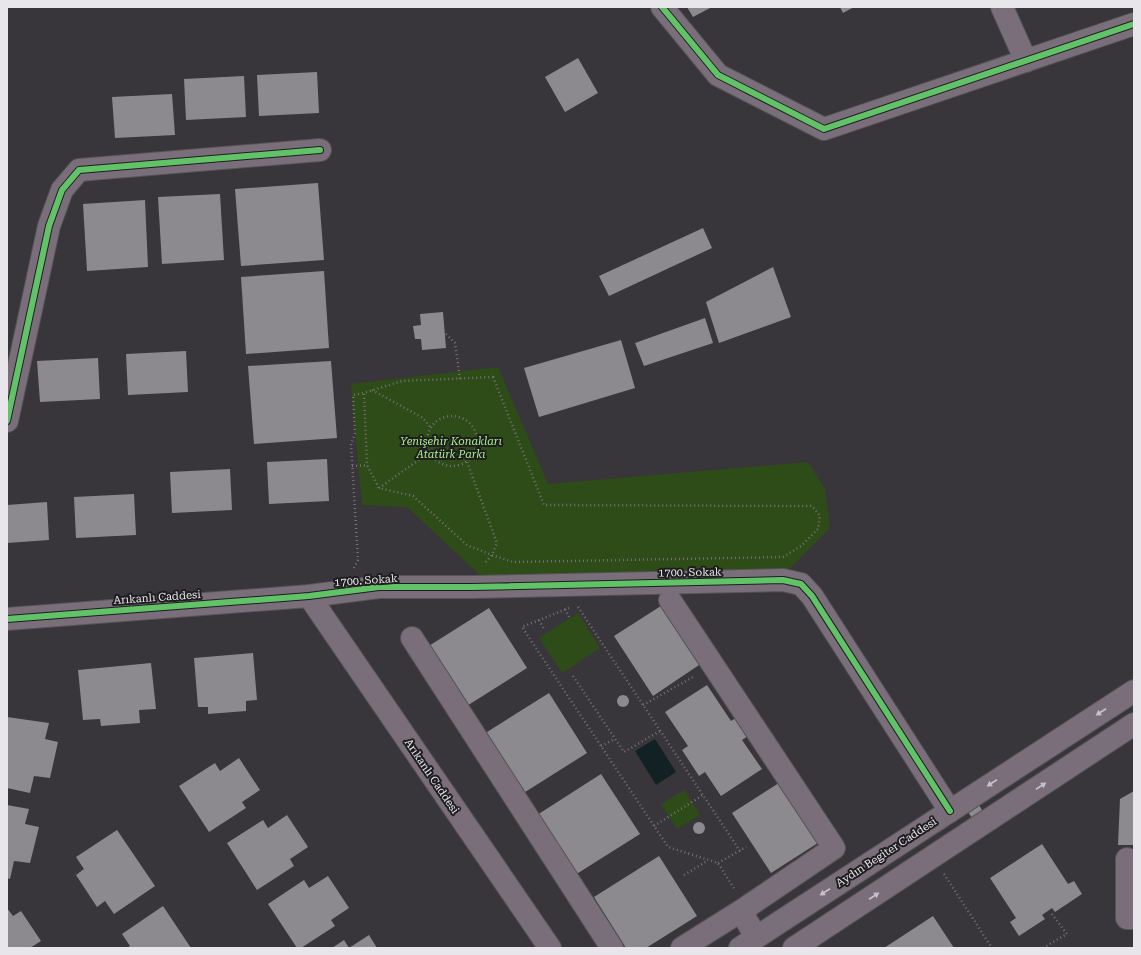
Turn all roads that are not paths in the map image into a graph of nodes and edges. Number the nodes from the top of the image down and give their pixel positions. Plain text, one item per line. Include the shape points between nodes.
1 (662, 7) edge
2 (1002, 7) edge
3 (1134, 24) edge
4 (1026, 61) junction
5 (320, 150) dead end
6 (7, 421) edge
7 (309, 596) junction
8 (670, 600) dead end
9 (7, 619) edge
10 (412, 638) dead end
11 (1134, 691) edge
12 (1134, 724) edge
13 (950, 811) junction
14 (1127, 859) dead end
15 (741, 911) junction
16 (1134, 918) edge
17 (748, 942) edge
18 (550, 948) edge
19 (612, 948) edge
20 (682, 948) edge
21 (794, 948) edge

1 - 4 street via 718,75 824,129
2 - 4 street
3 - 4 street
5 - 6 street via 79,170 62,190 49,226
7 - 9 street, Arıkanlı Caddesi
7 - 13 street, 1700. Sokak via 379,587 783,580 801,584 812,596
7 - 18 street, Arıkanlı Caddesi
8 - 15 street via 834,848
10 - 19 street
11 -> 13 street, Aydın Begiter Caddesi
21 -> 12 street
13 -> 17 street, Aydın Begiter Caddesi
14 - 16 street via 1127,918
15 - 17 street
15 - 20 street

